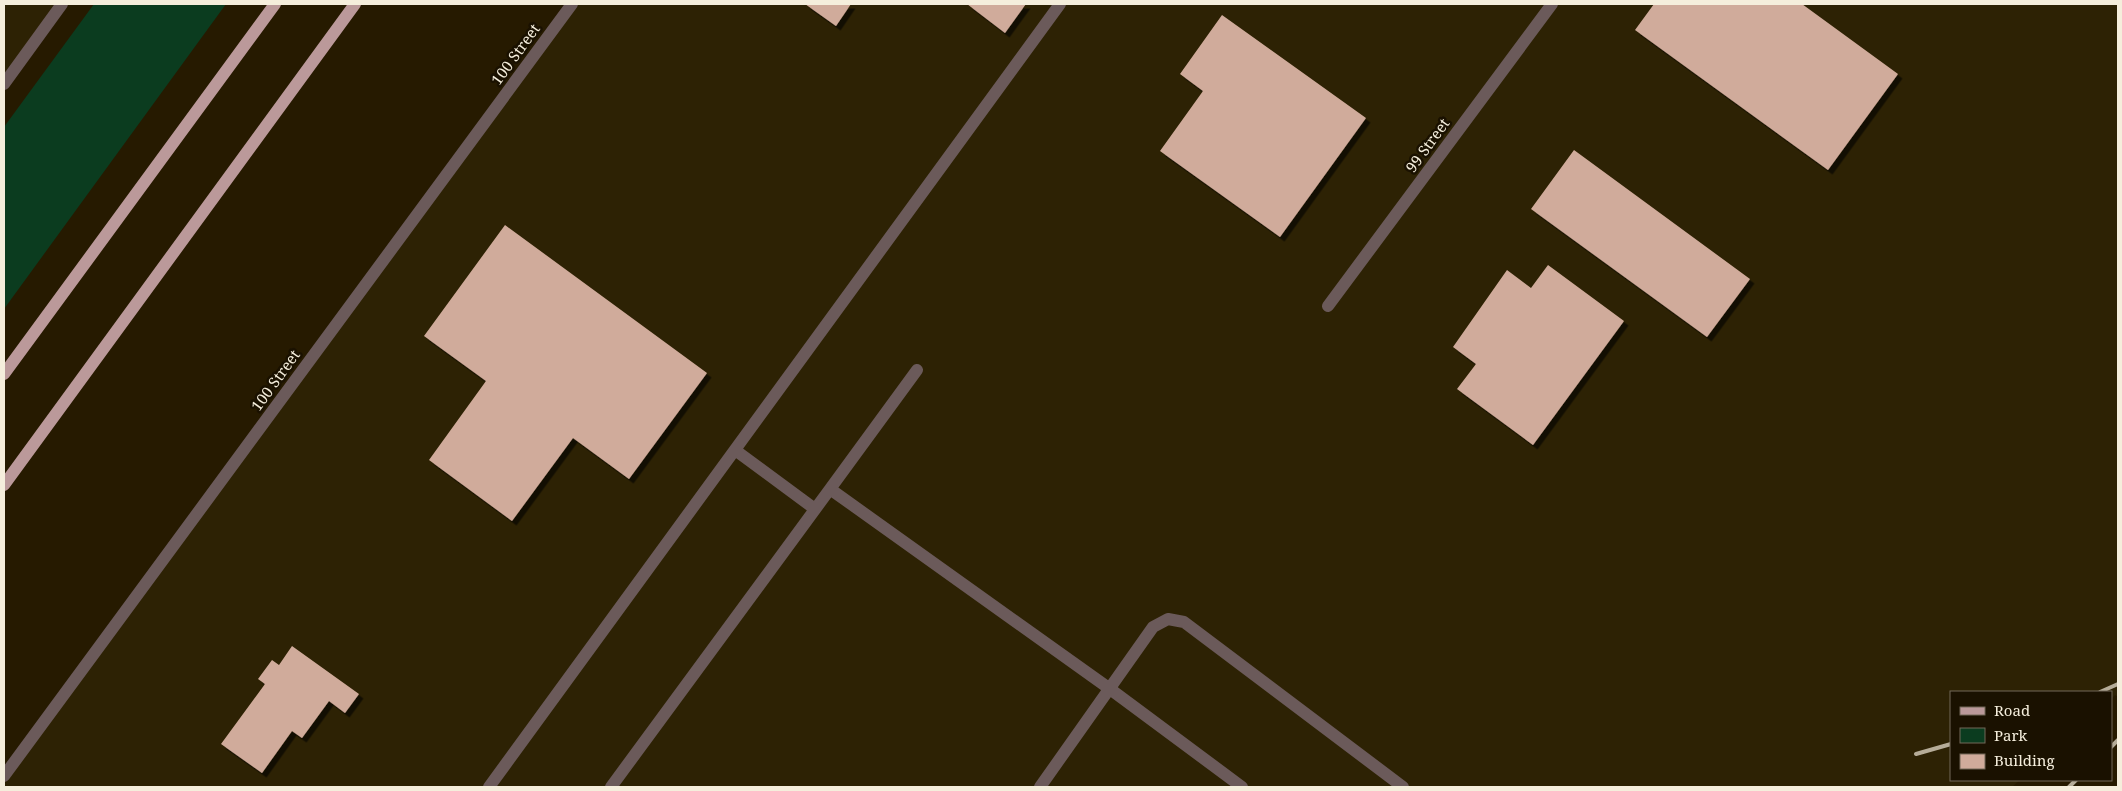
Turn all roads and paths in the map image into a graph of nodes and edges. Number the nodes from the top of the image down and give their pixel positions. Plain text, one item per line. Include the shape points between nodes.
1 (62, 4) edge
2 (275, 4) edge
3 (355, 4) edge
4 (572, 4) edge
5 (1060, 4) edge
6 (1552, 4) edge
7 (4, 84) edge
8 (1328, 306) dead end
9 (917, 370) dead end
10 (4, 374) edge
11 (735, 450) junction
12 (4, 485) edge
13 (830, 488) junction
14 (815, 509) junction
15 (1110, 689) junction
16 (4, 776) edge
17 (489, 787) edge
18 (611, 787) edge
19 (1040, 787) edge
20 (1242, 787) edge
21 (1403, 787) edge

1 - 7 street
2 - 10 main road
3 - 12 main road
4 - 16 street, 100 Street
5 - 11 street
6 - 8 street, 99 Street
9 - 13 street
11 - 14 street
11 - 17 street
13 - 14 street
13 - 15 street
14 - 18 street
15 - 19 street
15 - 20 street
15 - 21 street via 1153,627 1168,619 1184,622

